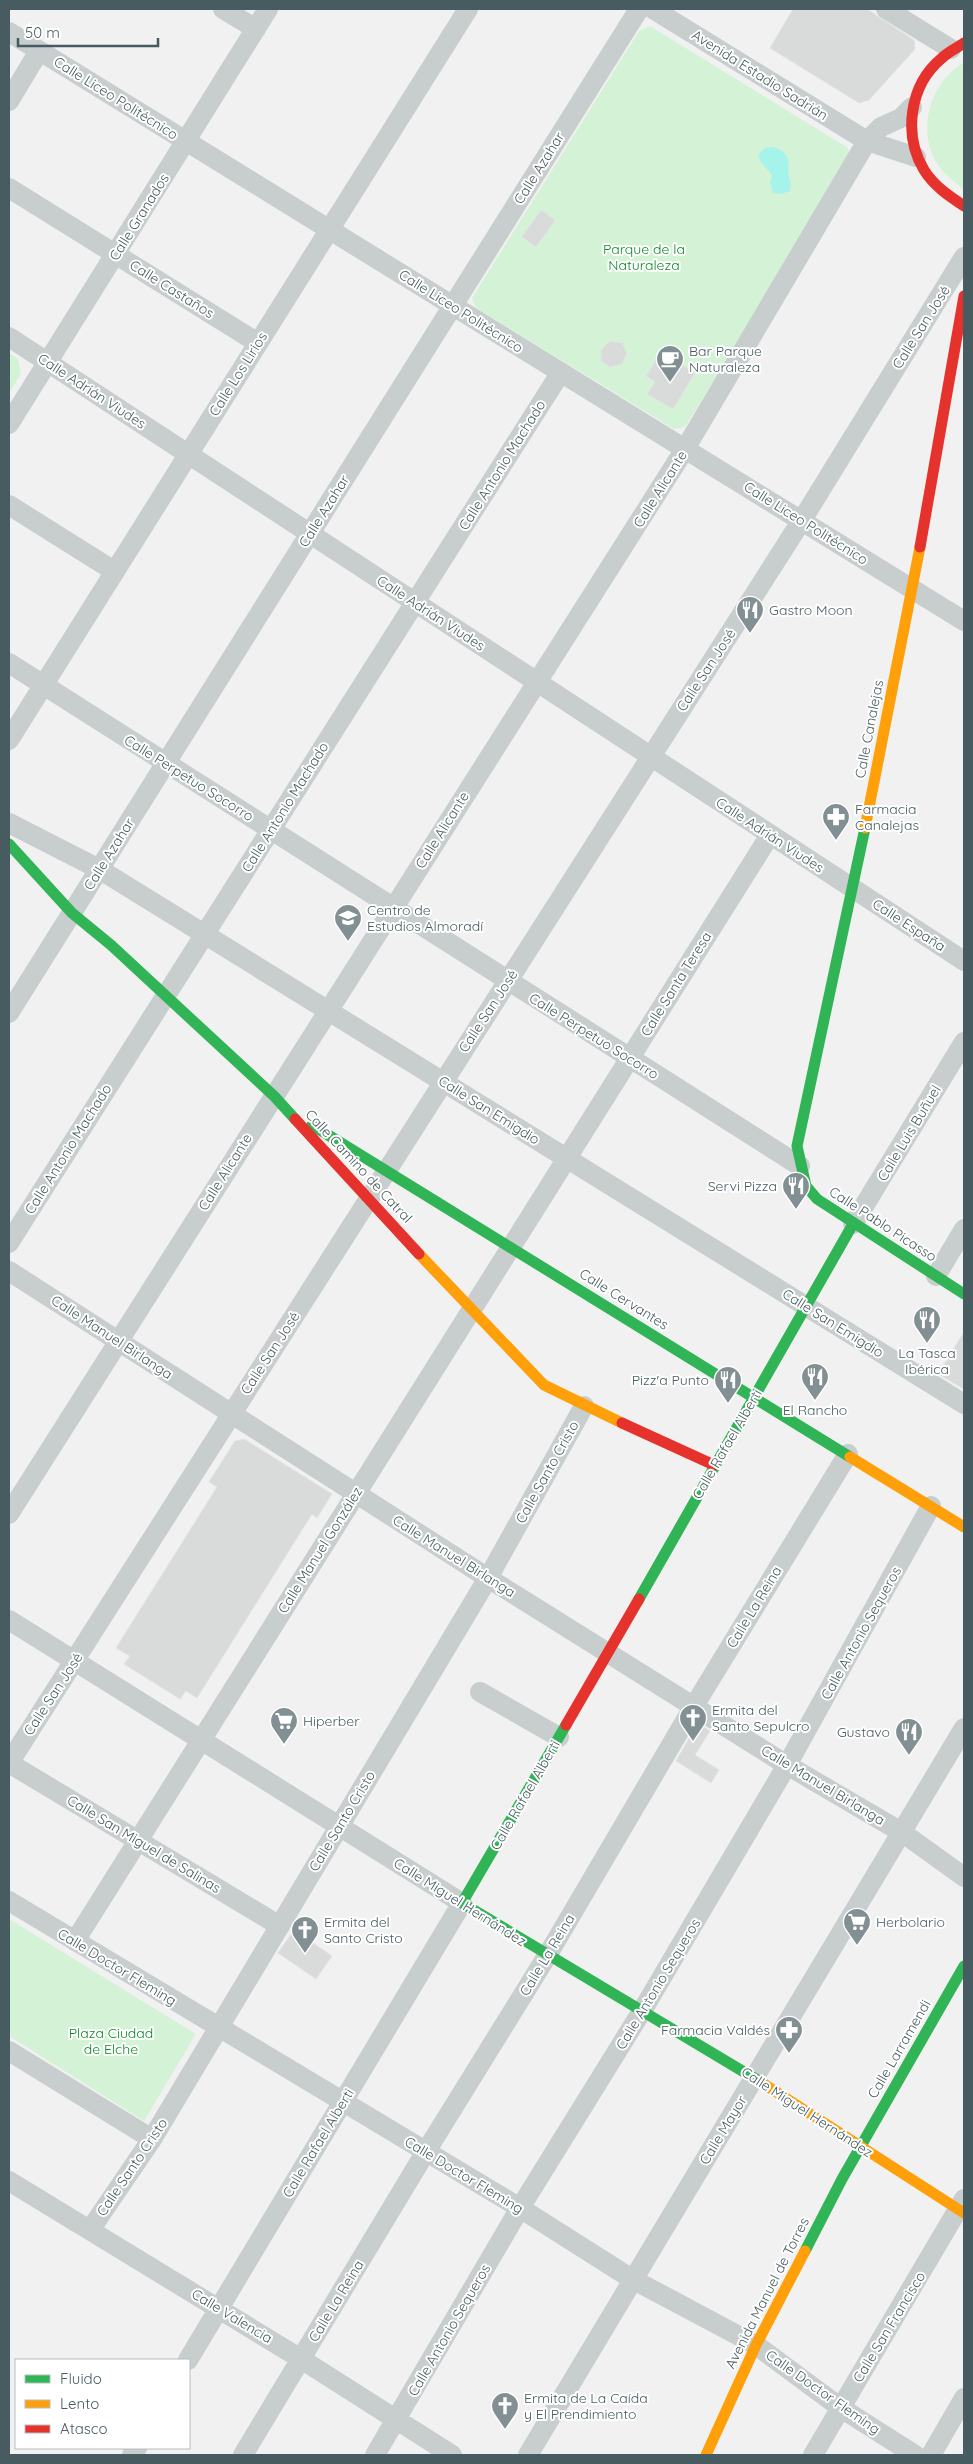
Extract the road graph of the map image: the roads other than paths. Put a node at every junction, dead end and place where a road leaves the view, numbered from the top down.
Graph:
1 (223, 9) edge
2 (268, 9) edge
3 (468, 9) edge
4 (640, 9) edge
5 (653, 9) edge
6 (886, 9) edge
7 (256, 29) junction
8 (9, 32) edge
9 (957, 46) edge
10 (39, 51) junction
11 (9, 101) edge
12 (912, 107) junction
13 (867, 141) junction
14 (186, 142) junction
15 (916, 157) junction
16 (9, 188) edge
17 (964, 206) edge
18 (329, 230) junction
19 (115, 254) junction
20 (964, 257) edge
21 (964, 296) edge
22 (453, 306) junction
23 (9, 337) edge
24 (258, 343) junction
25 (48, 362) junction
26 (561, 372) junction
27 (9, 424) edge
28 (685, 448) junction
29 (188, 454) junction
30 (9, 504) edge
31 (802, 520) junction
32 (310, 534) junction
33 (114, 571) junction
34 (913, 589) junction
35 (415, 602) junction
36 (964, 621) edge
37 (9, 663) edge
38 (537, 682) junction
39 (43, 685) junction
40 (9, 740) edge
41 (651, 757) junction
42 (166, 763) junction
43 (9, 823) edge
44 (271, 830) junction
45 (770, 835) junction
46 (9, 844) edge
47 (99, 869) junction
48 (853, 889) junction
49 (393, 908) junction
50 (72, 913) junction
51 (204, 934) junction
52 (964, 960) edge
53 (508, 981) junction
54 (166, 995) junction
55 (328, 1011) junction
56 (9, 1013) edge
57 (964, 1042) edge
58 (629, 1058) junction
59 (443, 1082) junction
60 (281, 1103) junction
61 (566, 1158) junction
62 (800, 1166) junction
63 (387, 1171) junction
64 (368, 1200) junction
65 (853, 1224) junction
66 (964, 1229) edge
67 (9, 1243) edge
68 (510, 1247) junction
69 (9, 1271) edge
70 (936, 1276) junction
71 (964, 1294) edge
72 (807, 1306) junction
73 (471, 1309) junction
74 (118, 1341) junction
75 (754, 1396) junction
76 (964, 1404) edge
77 (584, 1406) junction
78 (232, 1414) junction
79 (848, 1454) junction
80 (714, 1465) junction
81 (356, 1493) junction
82 (937, 1510) junction
83 (9, 1514) edge
84 (964, 1527) edge
85 (488, 1578) junction
86 (9, 1620) edge
87 (608, 1653) junction
88 (74, 1661) junction
89 (480, 1692) dead end
90 (694, 1706) junction
91 (964, 1728) edge
92 (559, 1737) junction
93 (201, 1740) junction
94 (9, 1763) edge
95 (787, 1765) junction
96 (339, 1826) junction
97 (903, 1833) junction
98 (138, 1840) junction
99 (964, 1876) edge
100 (9, 1901) edge
101 (462, 1903) junction
102 (280, 1926) junction
103 (75, 1942) junction
104 (547, 1956) junction
105 (964, 1966) edge
106 (642, 2011) junction
107 (218, 2028) junction
108 (9, 2051) edge
109 (755, 2078) junction
110 (342, 2102) junction
111 (152, 2139) junction
112 (861, 2147) junction
113 (425, 2153) junction
114 (9, 2181) edge
115 (962, 2207) edge
116 (520, 2208) junction
117 (90, 2230) junction
118 (632, 2279) junction
119 (218, 2308) junction
120 (756, 2345) junction
121 (301, 2358) junction
122 (189, 2359) edge
123 (964, 2398) edge
124 (841, 2408) junction
125 (397, 2419) junction
126 (243, 2455) edge
127 (375, 2455) edge
128 (452, 2455) edge
129 (528, 2455) edge
130 (706, 2455) edge
131 (813, 2455) edge
132 (915, 2455) edge
133 (931, 2455) edge

1 - 7 street
2 - 7 street, Calle Granados
3 - 18 street, Calle Los Lirios
4 - 22 street, Calle Azahar
5 - 13 street, Avenida Estadio Sadrián
6 - 9 street
7 - 14 street, Calle Granados
8 - 10 street, Calle Liceo Politécnico
9 - 12 main road
10 - 11 street
10 - 14 street, Calle Liceo Politécnico
12 - 13 street
12 - 15 main road
13 - 15 street, Avenida Estadio Sadrián
13 - 28 street, Calle Alicante
14 - 18 street, Calle Liceo Politécnico
14 - 19 street, Calle Granados
15 - 17 main road
16 - 19 street, Calle Castaños
18 - 22 street, Calle Liceo Politécnico
18 - 24 street, Calle Los Lirios
19 - 24 street, Calle Castaños
19 - 25 street, Calle Granados
20 - 31 street, Calle San José
21 - 34 main road, Calle Canalejas
22 - 26 street, Calle Liceo Politécnico
22 - 32 street, Calle Azahar
23 - 25 street, Calle Adrián Viudes
24 - 29 street, Calle Los Lirios
25 - 27 street, Calle Granados
25 - 29 street, Calle Adrián Viudes
26 - 28 street, Calle Liceo Politécnico
26 - 35 street, Calle Antonio Machado
28 - 31 street, Calle Liceo Politécnico
28 - 38 street, Calle Alicante
29 - 32 street, Calle Adrián Viudes
29 - 33 street, Calle Los Lirios
30 - 33 street
31 - 34 street, Calle Liceo Politécnico
31 - 41 street, Calle San José
32 - 35 street, Calle Adrián Viudes
32 - 42 street, Calle Azahar
33 - 39 street, Calle Los Lirios
34 - 36 street, Calle Liceo Politécnico
34 - 48 main road, Calle Canalejas
35 - 38 street, Calle Adrián Viudes
35 - 44 street, Calle Antonio Machado
37 - 39 street, Calle Perpetuo Socorro
38 - 41 street, Calle Adrián Viudes
38 - 49 street, Calle Alicante
39 - 40 street, Calle Los Lirios
39 - 42 street, Calle Perpetuo Socorro
41 - 45 street, Calle Adrián Viudes
41 - 53 street, Calle San José
42 - 44 street, Calle Perpetuo Socorro
42 - 47 street, Calle Azahar
43 - 47 street, Calle San Emigdio
44 - 49 street, Calle Perpetuo Socorro
44 - 51 street, Calle Antonio Machado
45 - 48 street, Calle Adrián Viudes
45 - 58 street, Calle Santa Teresa
46 - 50 main road, Calle Camino de Catral
47 - 50 street, Calle Azahar
47 - 51 street, Calle San Emigdio
48 - 52 street, Calle España
48 - 62 main road, Calle Canalejas
49 - 53 street, Calle Perpetuo Socorro
49 - 55 street, Calle Alicante
50 - 54 main road, Calle Camino de Catral
50 - 56 street, Calle Azahar
51 - 54 street, Calle Antonio Machado
51 - 55 street, Calle San Emigdio
53 - 58 street, Calle Perpetuo Socorro
53 - 59 street, Calle San José
54 - 60 main road, Calle Camino de Catral
54 - 67 street, Calle Antonio Machado
55 - 59 street, Calle San Emigdio
55 - 60 street, Calle Alicante
57 - 65 street, Calle Luis Buñuel
58 - 61 street, Calle Santa Teresa
58 - 62 street, Calle Perpetuo Socorro
59 - 61 street, Calle San Emigdio
59 - 63 street, Calle San José
60 - 63 main road, Calle Cervantes
60 - 64 main road, Calle Camino de Catral
60 - 74 street, Calle Alicante
61 - 68 street, Calle Manuel González
61 - 72 street, Calle San Emigdio
62 - 65 main road, Calle Pablo Picasso
63 - 64 street, Calle San José
63 - 68 main road, Calle Cervantes
64 - 73 main road, Calle Camino de Catral
64 - 78 street, Calle San José
65 - 70 main road, Calle Pablo Picasso
65 - 72 main road, Calle Rafael Alberti
66 - 70 street
68 - 73 street, Calle Manuel González
68 - 75 main road, Calle Cervantes
69 - 74 street, Calle Manuel Birlanga
70 - 71 main road, Calle Pablo Picasso
72 - 75 main road, Calle Rafael Alberti
72 - 76 street, Calle San Emigdio
73 - 77 main road, Calle Camino de Catral
73 - 81 street, Calle Manuel González
74 - 78 street, Calle Manuel Birlanga
74 - 83 street, Calle Alicante
75 - 79 main road, Calle Cervantes
75 - 80 main road, Calle Rafael Alberti
77 - 80 main road, Calle Camino de Catral
77 - 85 street, Calle Santo Cristo
78 - 81 street, Calle Manuel Birlanga
78 - 88 street, Calle San José
79 - 82 main road, Calle Cervantes
79 - 90 street, Calle La Reina
80 - 87 main road, Calle Rafael Alberti
81 - 85 street, Calle Manuel Birlanga
81 - 93 street, Calle Manuel González
82 - 84 main road, Calle Cervantes
82 - 95 street, Calle Antonio Sequeros
85 - 87 street, Calle Manuel Birlanga
85 - 96 street, Calle Santo Cristo
86 - 88 street, Calle Miguel Hernández
87 - 90 street, Calle Manuel Birlanga
87 - 92 main road, Calle Rafael Alberti
88 - 93 street, Calle Miguel Hernández
88 - 94 street, Calle San José
89 - 92 street
90 - 95 street, Calle Manuel Birlanga
90 - 104 street, Calle La Reina
91 - 97 street, Calle Mayor
92 - 101 main road, Calle Rafael Alberti
93 - 96 street, Calle Miguel Hernández
93 - 98 street, Calle Manuel González
94 - 98 street, Calle San Miguel de Salinas
95 - 97 street, Calle Manuel Birlanga
95 - 106 street, Calle Antonio Sequeros
96 - 101 street, Calle Miguel Hernández
96 - 102 street, Calle Santo Cristo
97 - 99 street, Calle Manuel Birlanga
97 - 109 street, Calle Mayor
98 - 102 street, Calle San Miguel de Salinas
98 - 103 street, Calle Manuel González
100 - 103 street, Calle Doctor Fleming
101 - 104 main road, Calle Miguel Hernández
101 - 110 street, Calle Rafael Alberti
102 - 107 street, Calle Santo Cristo
103 - 107 street, Calle Doctor Fleming
104 - 106 main road, Calle Miguel Hernández
104 - 113 street, Calle La Reina
105 - 112 main road, Calle Larramendi
106 - 109 main road, Calle Miguel Hernández
106 - 116 street, Calle Antonio Sequeros
107 - 110 street, Calle Doctor Fleming
107 - 111 street, Calle Santo Cristo
108 - 111 street
109 - 112 main road, Calle Miguel Hernández
109 - 118 street, Calle Mayor
110 - 113 street, Calle Doctor Fleming
110 - 119 street, Calle Rafael Alberti
111 - 117 street, Calle Santo Cristo
112 - 115 main road, Calle Miguel Hernández
112 - 120 main road, Avenida Manuel de Torres
113 - 116 street, Calle Doctor Fleming
113 - 121 street, Calle La Reina
114 - 117 street, Calle Valencia
115 - 124 street, Calle San Francisco
116 - 118 street, Calle Doctor Fleming
116 - 125 street, Calle Antonio Sequeros
117 - 119 street, Calle Valencia
118 - 120 street, Calle Doctor Fleming
118 - 129 street, Calle Mayor
119 - 121 street, Calle Valencia
119 - 122 street, Calle Rafael Alberti
120 - 124 street, Calle Doctor Fleming
120 - 130 main road, Avenida Manuel de Torres
121 - 125 street, Calle Valencia
121 - 126 street, Calle La Reina
123 - 133 street
124 - 131 street, Calle San Francisco
124 - 132 street, Calle Doctor Fleming
125 - 127 street, Calle Antonio Sequeros
125 - 128 street, Calle Valencia

